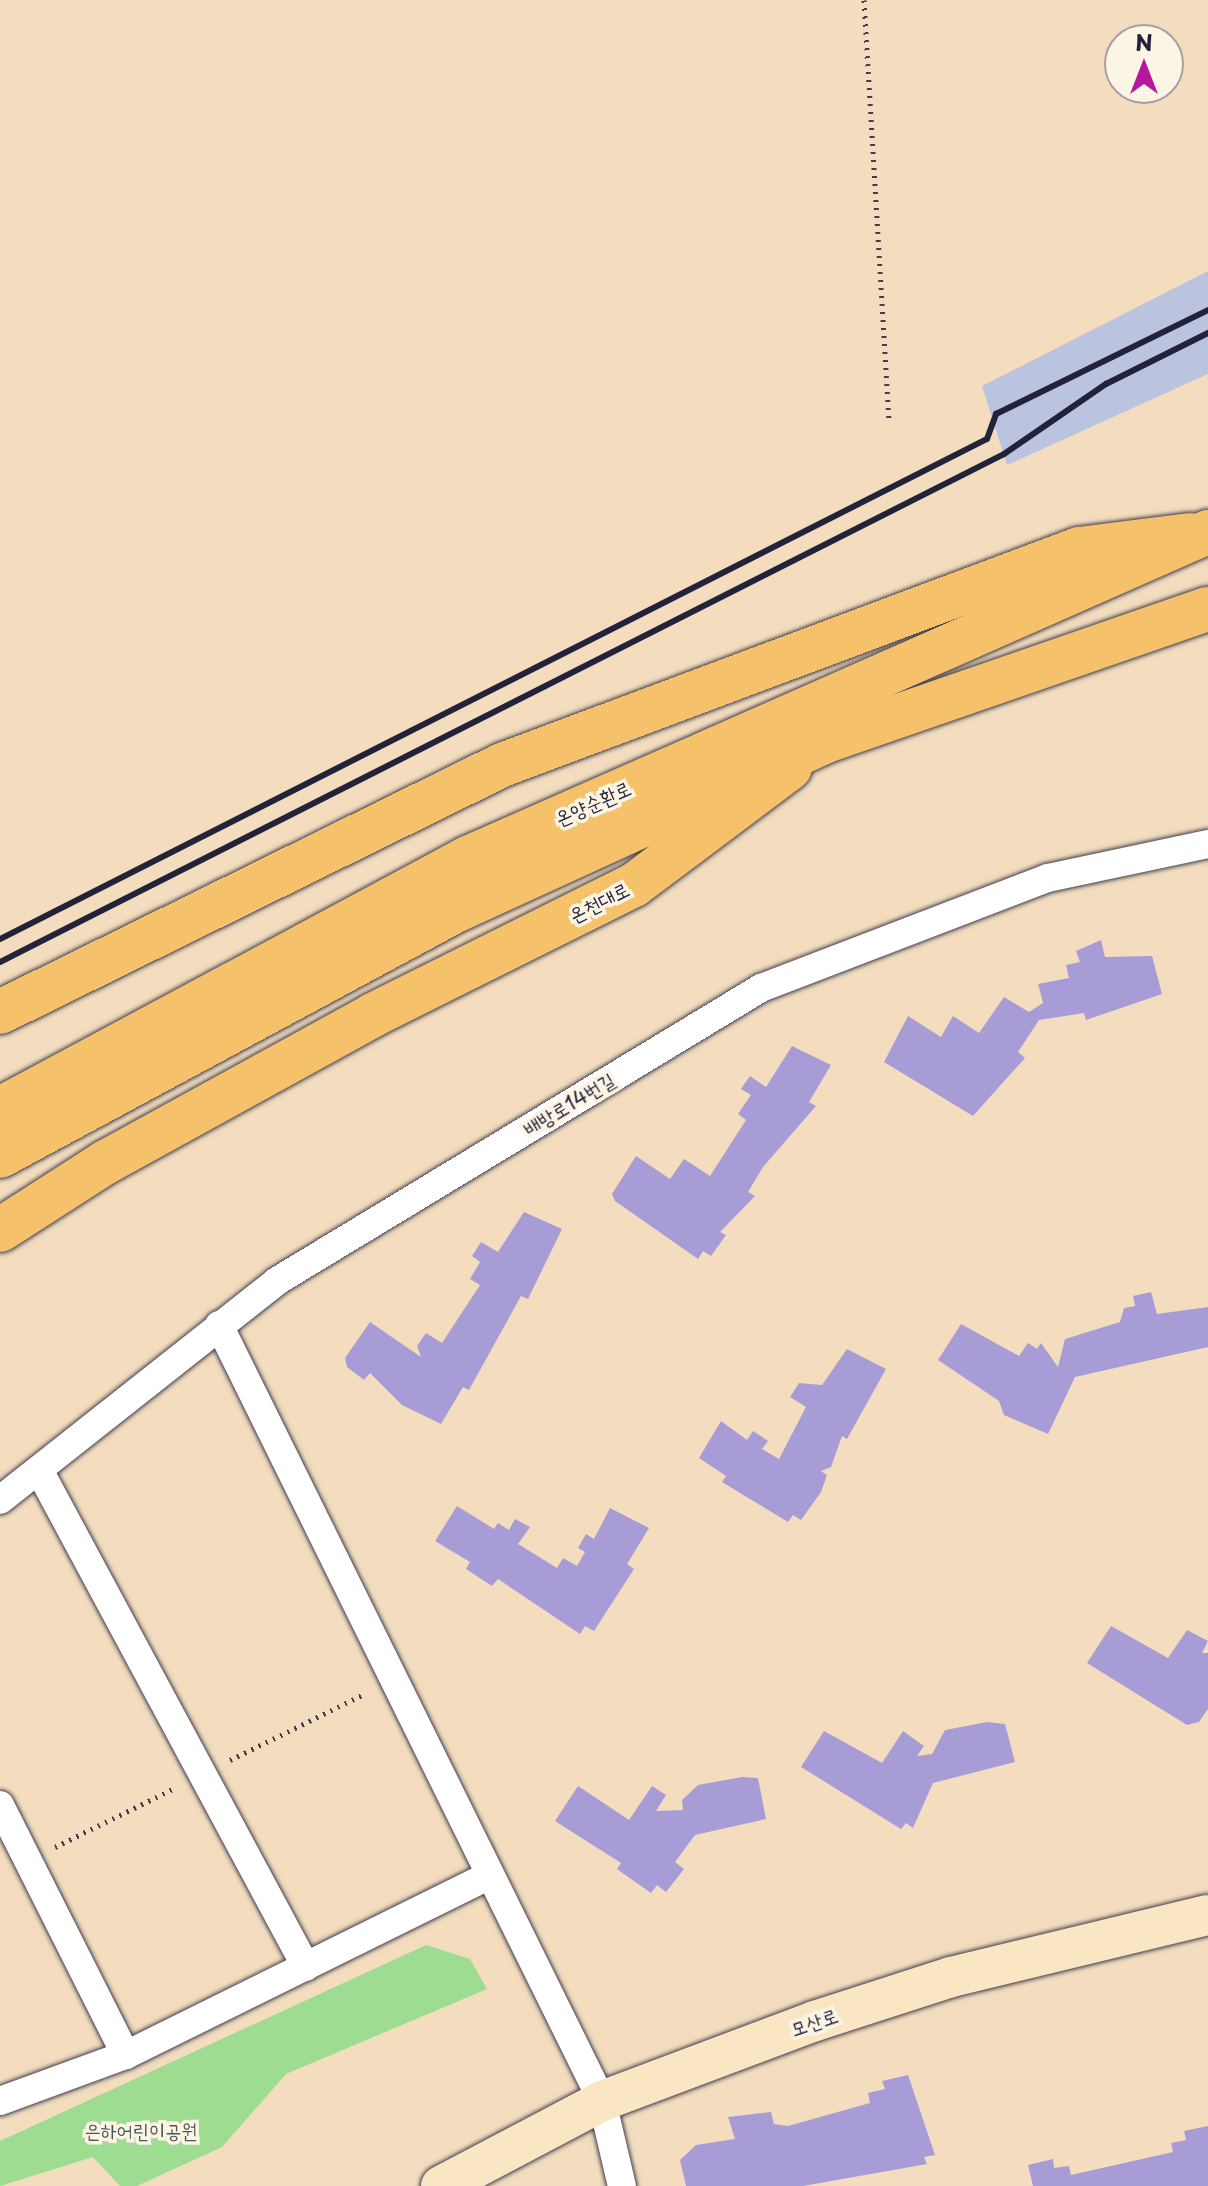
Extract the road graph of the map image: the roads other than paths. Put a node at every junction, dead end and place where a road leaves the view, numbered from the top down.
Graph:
1 (1206, 533) edge
2 (1208, 609) edge
3 (826, 741) junction
4 (1208, 844) edge
5 (0, 1012) edge
6 (0, 1109) edge
7 (0, 1156) edge
8 (0, 1230) edge
9 (219, 1325) junction
10 (39, 1470) junction
11 (0, 1500) edge
12 (0, 1805) edge
13 (490, 1875) junction
14 (1208, 1915) edge
15 (306, 1967) junction
16 (126, 2055) junction
17 (0, 2101) edge
18 (602, 2101) junction
19 (441, 2186) edge
20 (622, 2186) edge

1 - 5 main road
1 - 6 main road, 온양순환로
2 - 3 main road, 온천대로
3 - 7 main road, 온양순환로
3 - 8 main road, 온천대로
4 - 9 street, 배방로14번길
9 - 10 street, 배방로14번길
9 - 13 street
10 - 11 street, 배방로14번길
10 - 15 street
12 - 16 street
13 - 15 street
13 - 18 street
14 - 18 street, 모산로
15 - 16 street
16 - 17 street
18 - 19 street, 모산로
18 - 20 street

